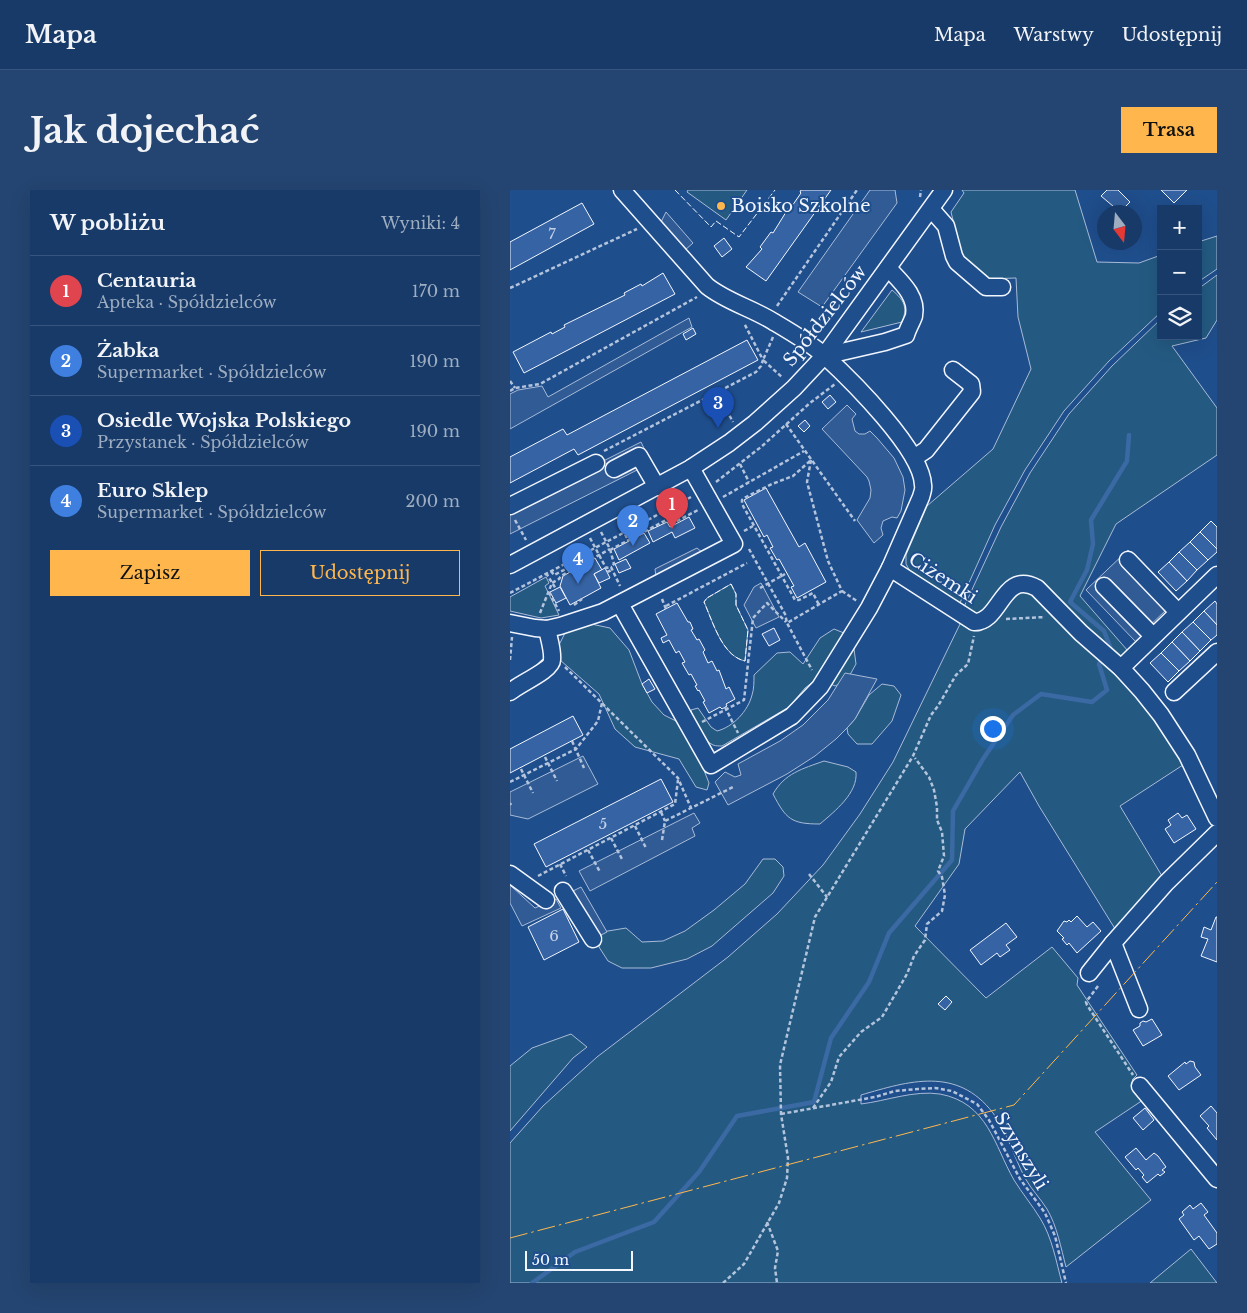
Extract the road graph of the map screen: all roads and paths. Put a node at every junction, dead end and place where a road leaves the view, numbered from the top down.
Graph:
1 (622, 190) edge
2 (857, 190) edge
3 (921, 190) edge
4 (944, 190) edge
5 (923, 206) junction
6 (637, 228) dead end
7 (888, 268) junction
8 (1002, 287) dead end
9 (510, 288) edge
10 (698, 296) dead end
11 (743, 322) dead end
12 (773, 327) junction
13 (824, 356) junction
14 (763, 360) junction
15 (953, 370) dead end
16 (789, 372) dead end
17 (844, 375) junction
18 (783, 378) junction
19 (510, 381) edge
20 (777, 384) dead end
21 (515, 388) junction
22 (510, 391) edge
23 (716, 392) junction
24 (786, 424) junction
25 (726, 427) dead end
26 (804, 451) junction
27 (914, 458) junction
28 (596, 459) joint
29 (811, 460) junction
30 (740, 464) junction
31 (691, 468) junction
32 (614, 469) dead end
33 (749, 482) junction
34 (713, 484) dead end
35 (657, 487) junction
36 (696, 494) dead end
37 (720, 499) dead end
38 (703, 507) dead end
39 (666, 510) junction
40 (512, 512) edge
41 (670, 518) junction
42 (618, 520) dead end
43 (855, 521) dead end
44 (754, 526) junction
45 (600, 529) dead end
46 (624, 532) junction
47 (739, 534) dead end
48 (589, 535) dead end
49 (628, 540) junction
50 (527, 541) dead end
51 (606, 542) junction
52 (744, 542) dead end
53 (595, 547) junction
54 (610, 550) junction
55 (579, 555) junction
56 (599, 555) junction
57 (1128, 560) dead end
58 (568, 561) junction
59 (747, 563) dead end
60 (510, 565) edge
61 (578, 566) junction
62 (611, 568) junction
63 (890, 568) junction
64 (572, 570) junction
65 (551, 571) junction
66 (607, 572) dead end
67 (546, 573) junction
68 (783, 575) junction
69 (1215, 581) edge
70 (552, 583) junction
71 (768, 583) junction
72 (1104, 586) dead end
73 (760, 588) dead end
74 (556, 590) dead end
75 (511, 591) edge
76 (842, 591) junction
77 (549, 592) junction
78 (622, 598) junction
79 (854, 599) dead end
80 (664, 602) dead end
81 (819, 605) junction
82 (1178, 612) junction
83 (1065, 616) junction
84 (562, 617) dead end
85 (979, 621) junction
86 (787, 623) junction
87 (542, 624) junction
88 (511, 628) edge
89 (1153, 636) junction
90 (511, 652) edge
91 (1217, 652) edge
92 (551, 654) junction
93 (1111, 659) junction
94 (510, 660) edge
95 (813, 672) dead end
96 (510, 692) edge
97 (1174, 692) dead end
98 (602, 703) junction
99 (725, 709) junction
100 (695, 726) dead end
101 (741, 739) dead end
102 (572, 741) dead end
103 (576, 749) junction
104 (545, 757) dead end
105 (914, 758) dead end
106 (548, 763) junction
107 (584, 768) dead end
108 (521, 769) dead end
109 (524, 775) junction
110 (678, 778) junction
111 (557, 781) dead end
112 (510, 782) edge
113 (733, 787) dead end
114 (533, 793) dead end
115 (691, 808) junction
116 (662, 812) junction
117 (1217, 818) edge
118 (665, 821) junction
119 (635, 826) junction
120 (1217, 833) edge
121 (611, 838) junction
122 (662, 840) dead end
123 (646, 848) dead end
124 (588, 850) junction
125 (623, 861) dead end
126 (600, 872) dead end
127 (809, 874) dead end
128 (516, 879) edge
129 (562, 891) dead end
130 (828, 897) junction
131 (546, 900) dead end
132 (594, 939) dead end
133 (1113, 942) junction
134 (1096, 977) joint
135 (1139, 1009) dead end
136 (1140, 1086) joint
137 (813, 1108) junction
138 (781, 1114) junction
139 (1217, 1179) edge
140 (767, 1222) junction
141 (723, 1283) edge
142 (777, 1283) edge
143 (1066, 1283) edge

1 - 12 street, Ciżemki
2 - 12 path
3 - 5 path
4 - 5 street, Spółdzielców
5 - 7 street, Spółdzielców
5 - 8 street
6 - 9 path
7 - 13 street, Spółdzielców
7 - 13 street
10 - 21 path
11 - 14 path
12 - 13 street, Ciżemki
12 - 14 path
13 - 17 street, Ciżemki
13 - 31 street, Spółdzielców
14 - 18 path
14 - 23 path
15 - 27 street
16 - 18 path
17 - 24 path
17 - 27 street, Ciżemki
18 - 20 path
19 - 21 path
21 - 22 path
23 - 25 path
23 - 28 path
24 - 26 path
24 - 30 path
26 - 29 path
26 - 33 path
27 - 63 street, Ciżemki
28 - 40 street
29 - 43 path
29 - 44 path
29 - 76 path
30 - 33 path
30 - 34 path
31 - 35 street, Spółdzielców
31 - 78 street
32 - 35 street
33 - 37 path
35 - 60 street, Spółdzielców
36 - 39 path
38 - 41 path
39 - 41 path
39 - 46 path
40 - 50 path
41 - 49 path
42 - 46 path
44 - 47 path
44 - 68 path
45 - 51 path
46 - 49 path
46 - 51 path
48 - 53 path
49 - 54 path
51 - 53 path
51 - 54 path
52 - 71 path
53 - 55 path
53 - 56 path
54 - 56 path
54 - 62 path
55 - 58 path
55 - 61 path
56 - 61 path
56 - 62 path
57 - 82 street
58 - 61 path
58 - 65 path
59 - 80 path
61 - 64 path
62 - 66 path
62 - 78 path
63 - 78 street
63 - 85 street, Ciżemki
64 - 65 path
64 - 70 path
65 - 67 path
67 - 70 path
67 - 75 path
68 - 71 path
68 - 81 path
69 - 82 street
70 - 74 path
70 - 77 path
71 - 73 path
71 - 86 path
72 - 89 street
76 - 79 path
76 - 81 path
77 - 84 path
77 - 87 path
78 - 87 street
81 - 86 path
82 - 89 street
83 - 85 path
83 - 85 street, Ciżemki
83 - 93 street, Ciżemki
85 - 130 path
86 - 95 path
86 - 99 path
87 - 88 street
87 - 92 street
88 - 90 path
89 - 93 street
90 - 94 path
91 - 97 street
92 - 96 street
92 - 98 path
93 - 117 street, Ciżemki
98 - 103 path
98 - 110 path
99 - 100 path
99 - 101 path
102 - 103 path
103 - 106 path
103 - 107 path
104 - 106 path
105 - 137 path
106 - 109 path
106 - 111 path
108 - 109 path
109 - 112 path
109 - 114 path
110 - 115 path
110 - 116 path
113 - 115 path
115 - 118 path
116 - 118 path
116 - 119 path
118 - 122 path
119 - 121 path
119 - 123 path
120 - 133 street
121 - 124 path
121 - 125 path
124 - 126 path
124 - 128 path
127 - 130 path
128 - 131 street
129 - 132 street
130 - 138 path
133 - 134 street
133 - 135 street
134 - 136 path
136 - 139 street
137 - 138 path, Szynszyli
137 - 143 path, Szynszyli
138 - 140 path
140 - 141 path
140 - 142 path

